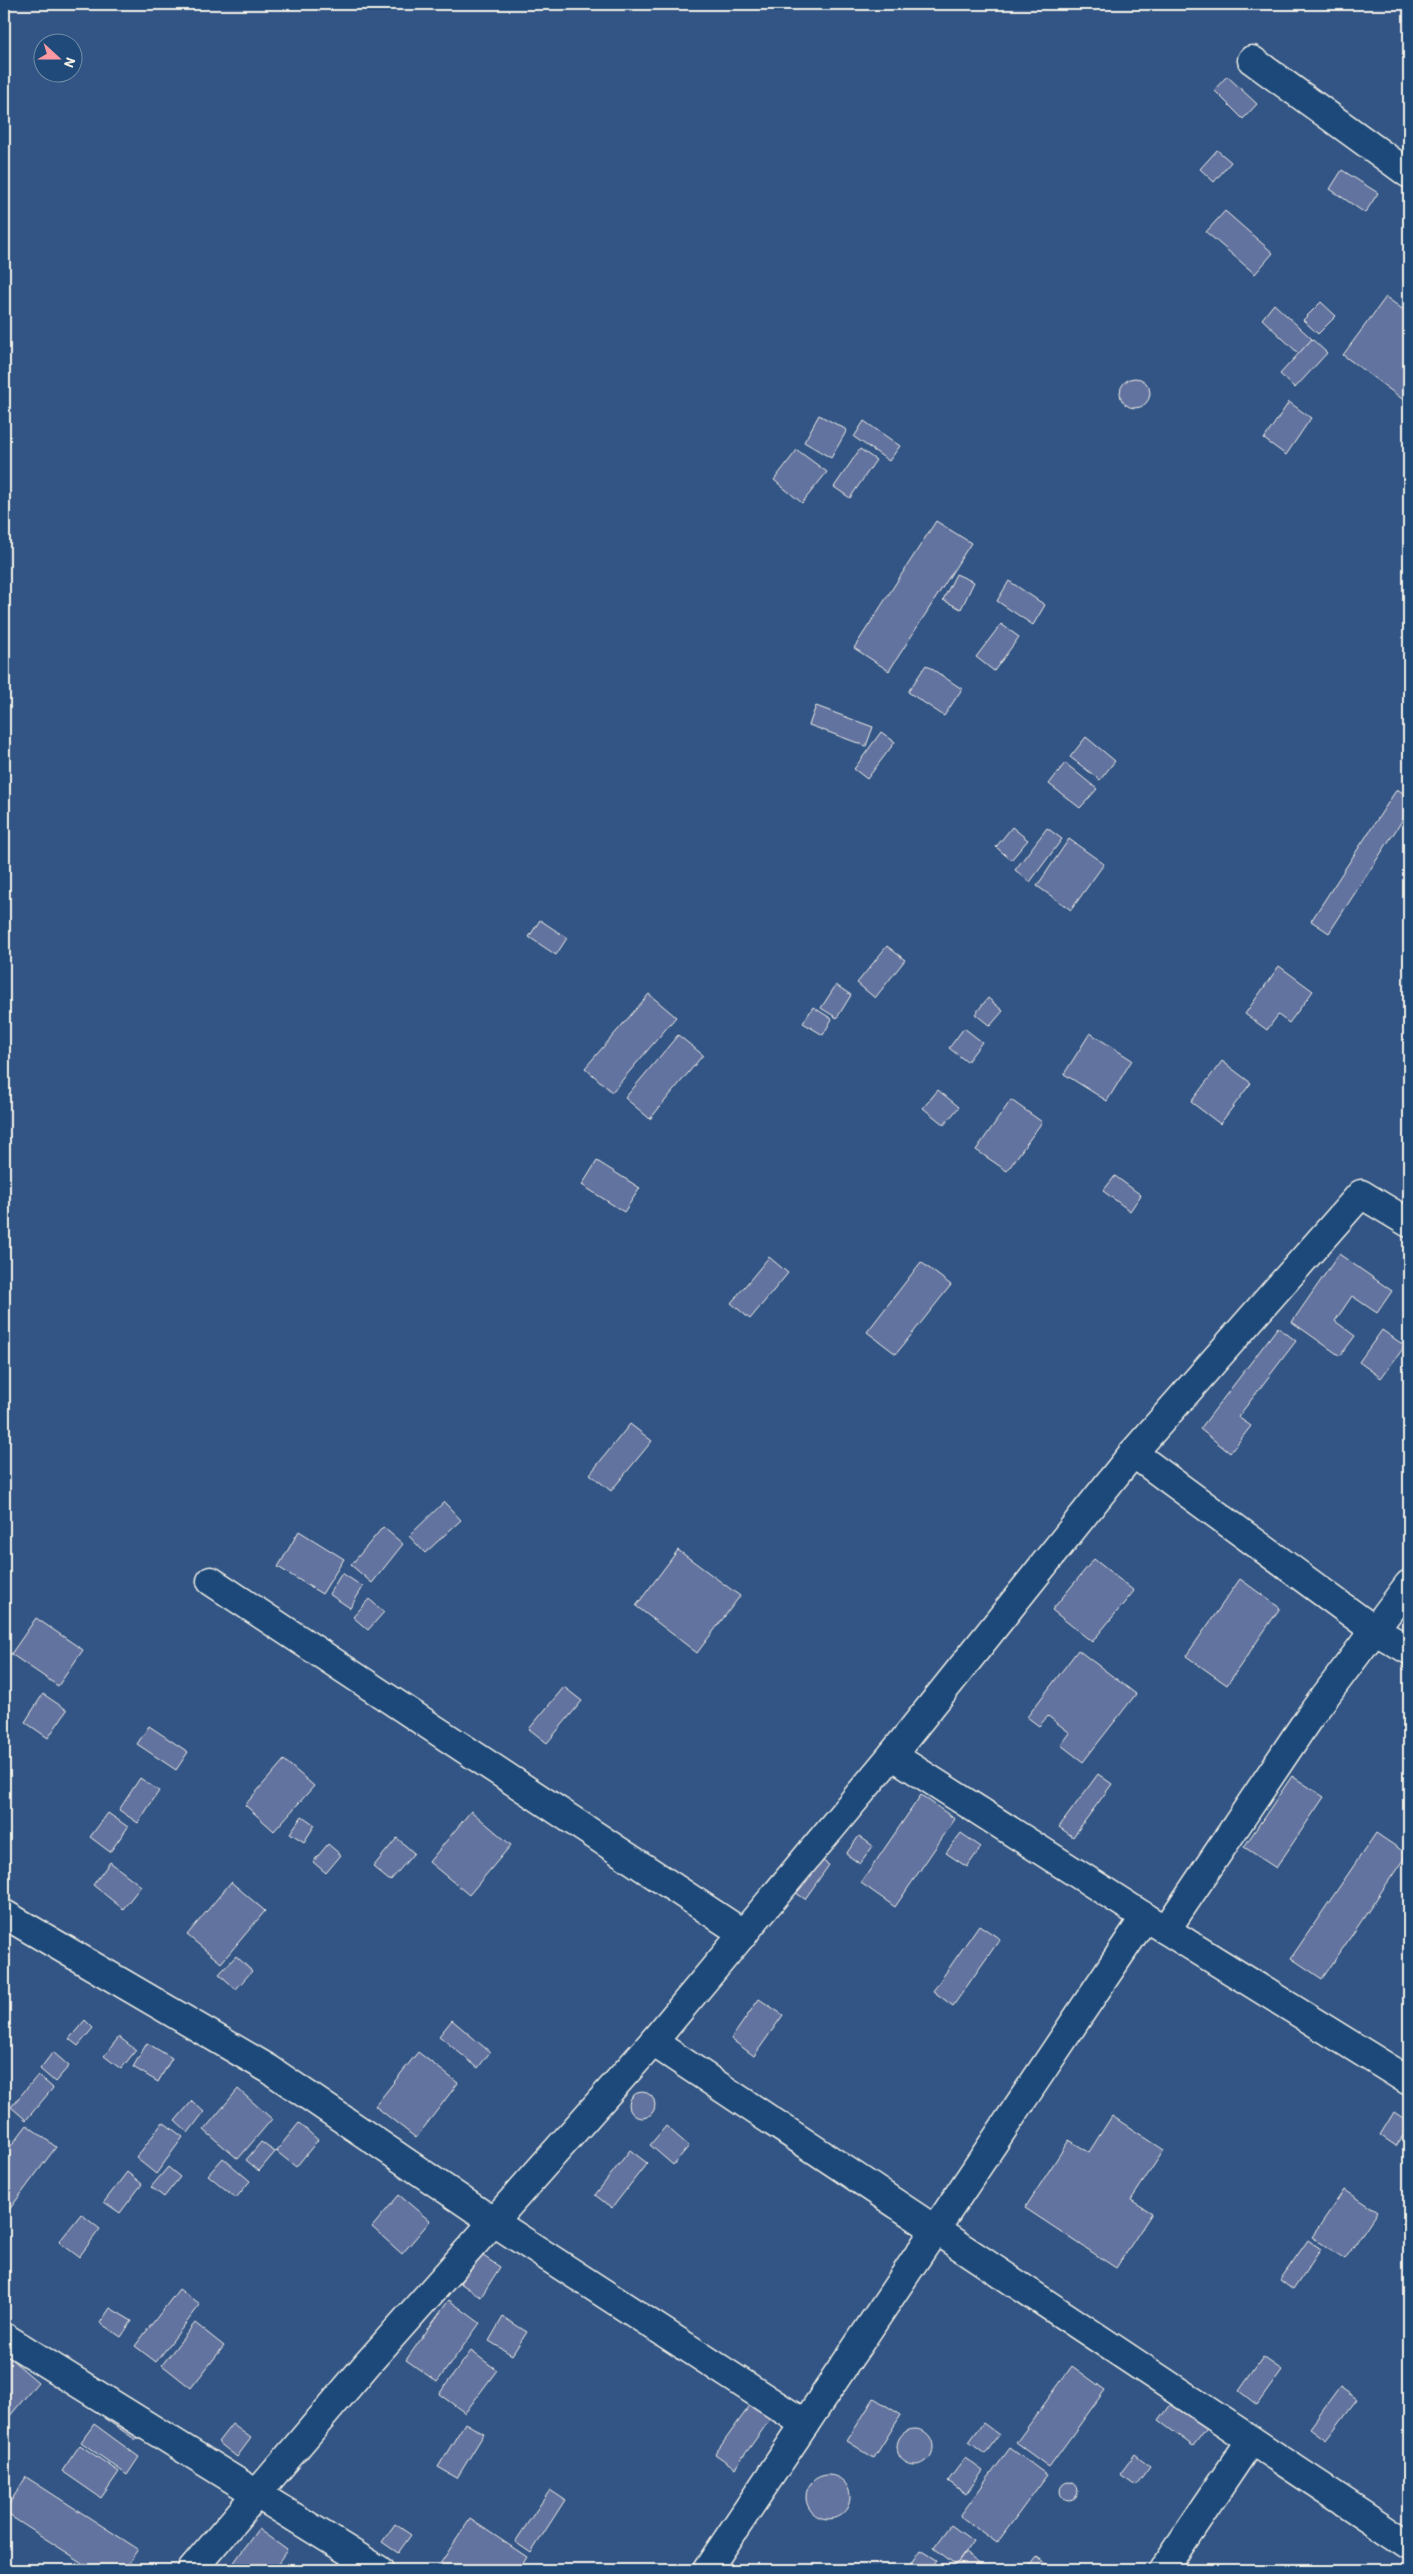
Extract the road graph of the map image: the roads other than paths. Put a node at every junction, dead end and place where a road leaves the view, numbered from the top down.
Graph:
1 (1252, 60) dead end
2 (1409, 174) edge
3 (1409, 1223) edge
4 (1133, 1453) junction
5 (211, 1581) dead end
6 (1409, 1584) edge
7 (1374, 1630) junction
8 (1409, 1650) edge
9 (892, 1755) junction
10 (4, 1914) edge
11 (1155, 1923) junction
12 (744, 1934) junction
13 (654, 2042) junction
14 (1409, 2081) edge
15 (494, 2222) junction
16 (936, 2230) junction
17 (4, 2337) edge
18 (805, 2424) junction
19 (1251, 2440) junction
20 (257, 2496) junction
21 (1409, 2545) edge
22 (192, 2570) edge
23 (379, 2570) edge
24 (707, 2570) edge
25 (1163, 2570) edge

1 - 2 street
3 - 4 street
4 - 7 street
4 - 9 street
5 - 12 street
6 - 7 street
7 - 8 street
7 - 11 street
9 - 11 street
9 - 12 street
10 - 15 street
11 - 14 street
11 - 16 street
12 - 13 street
13 - 15 street
13 - 16 street
15 - 18 street
15 - 20 street
16 - 18 street
16 - 19 street
17 - 20 street
18 - 24 street
19 - 21 street
19 - 25 street
20 - 22 street
20 - 23 street

